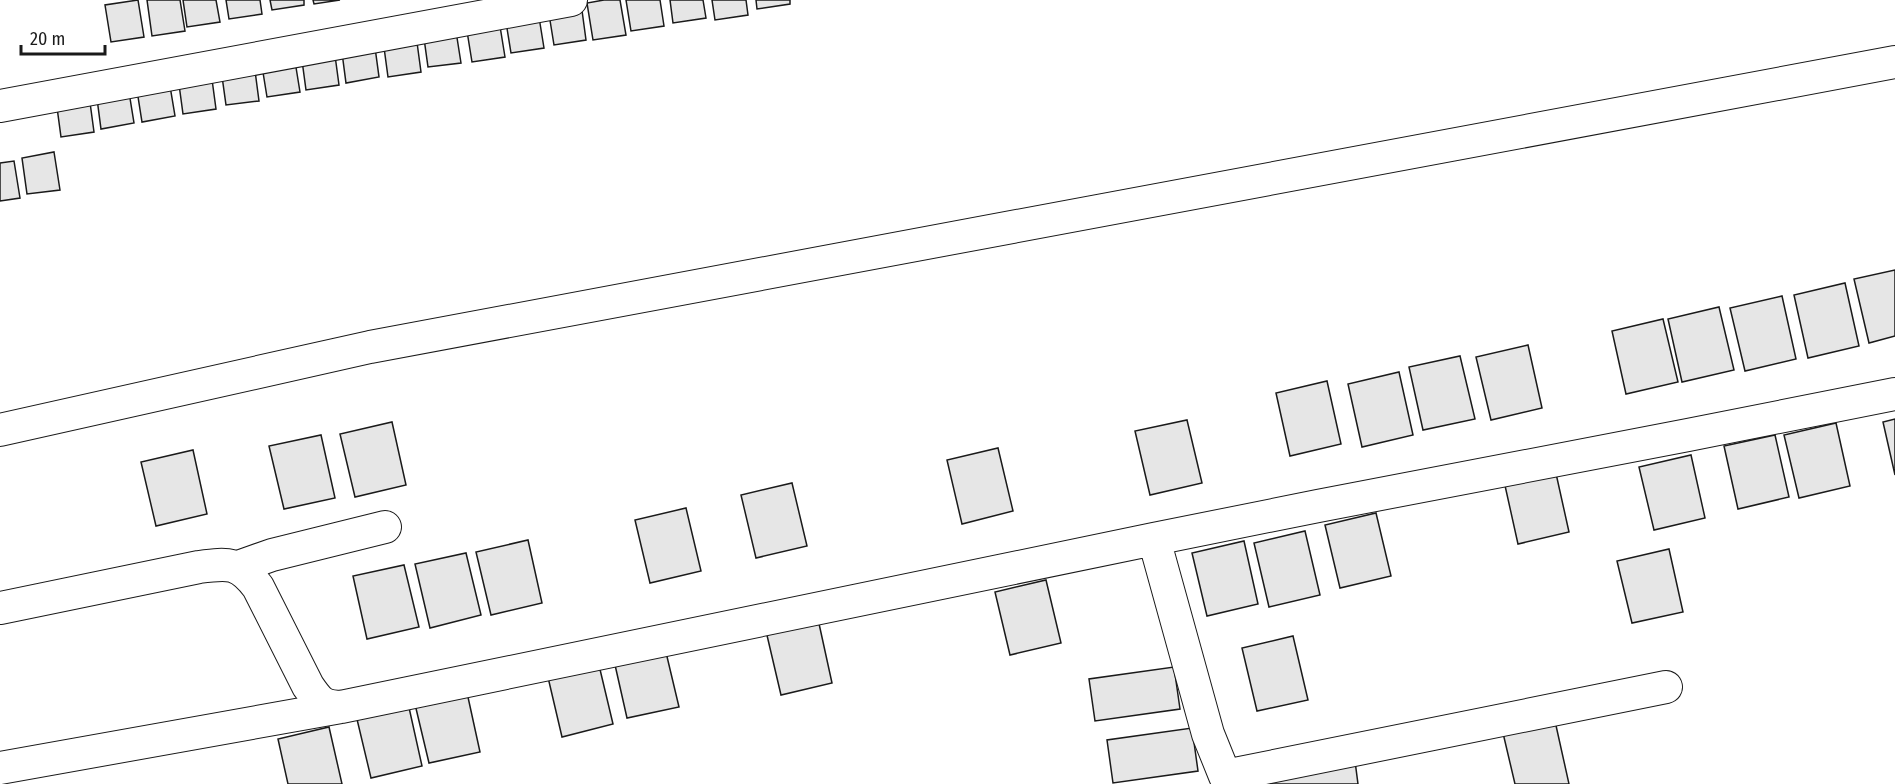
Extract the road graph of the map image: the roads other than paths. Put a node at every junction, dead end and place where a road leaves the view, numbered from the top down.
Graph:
1 (571, 0) edge
2 (1895, 62) edge
3 (0, 106) edge
4 (1895, 394) edge
5 (0, 430) edge
6 (385, 527) dead end
7 (1155, 539) junction
8 (238, 567) junction
9 (0, 608) edge
10 (1666, 687) dead end
11 (341, 707) junction
12 (0, 768) edge
13 (1226, 780) edge

1 - 3 street
2 - 5 street
4 - 7 street
6 - 8 street
7 - 11 street
7 - 13 street
8 - 9 street
8 - 11 street
10 - 13 street
11 - 12 street

